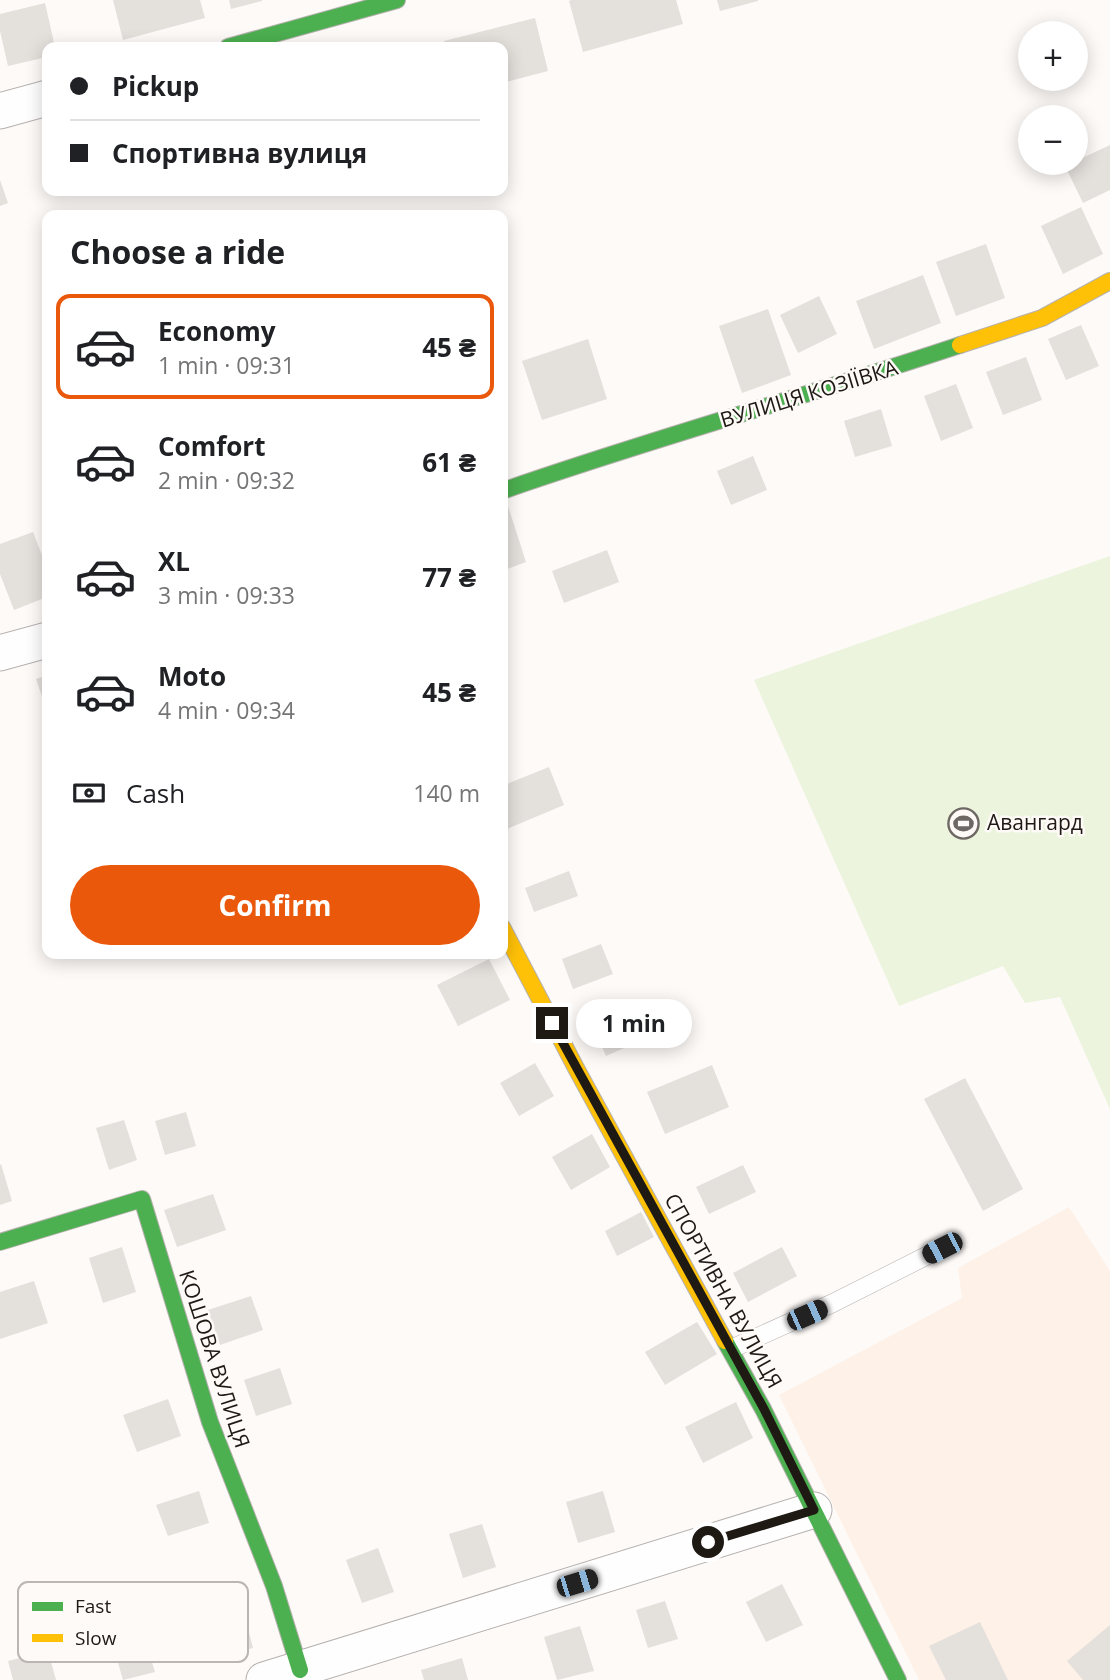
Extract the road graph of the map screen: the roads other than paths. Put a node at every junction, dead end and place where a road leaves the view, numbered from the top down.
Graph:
1 (397, 0) edge
2 (246, 42) edge
3 (42, 99) edge
4 (0, 111) edge
5 (1110, 281) edge
6 (508, 489) edge
7 (42, 641) edge
8 (0, 653) edge
9 (508, 938) edge
10 (0, 1242) edge
11 (942, 1248) dead end
12 (731, 1349) junction
13 (814, 1510) junction
14 (300, 1670) junction
15 (264, 1680) edge
16 (898, 1680) edge

1 - 2 street
3 - 4 street
5 - 6 street, ВУЛИЦЯ КОЗІЇВКА
7 - 8 street
9 - 12 street, СПОРТИВНА ВУЛИЦЯ
10 - 14 street, КОШОВА ВУЛИЦЯ
11 - 12 lane
12 - 13 street, СПОРТИВНА ВУЛИЦЯ
13 - 14 street
13 - 16 street, СПОРТИВНА ВУЛИЦЯ
14 - 15 street

